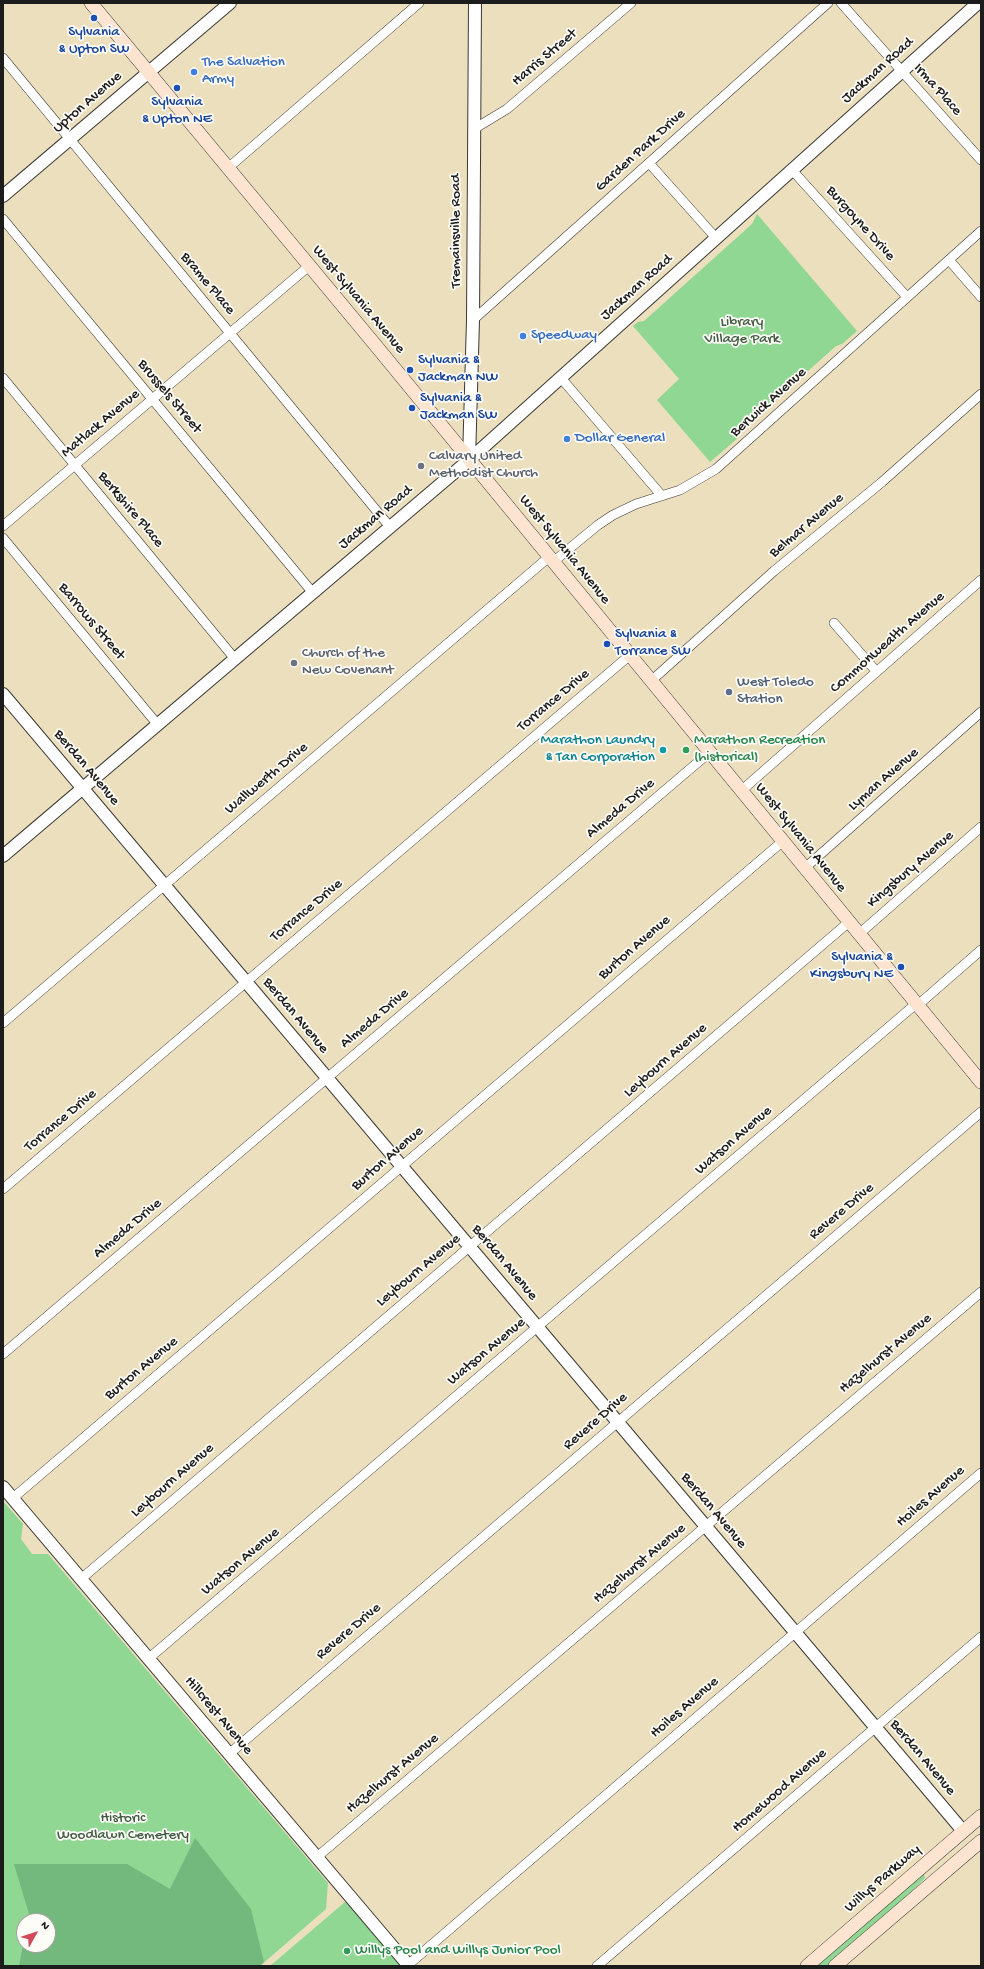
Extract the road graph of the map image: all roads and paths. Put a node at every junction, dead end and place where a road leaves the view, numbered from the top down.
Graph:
1 (91, 3) edge
2 (230, 3) edge
3 (419, 3) edge
4 (475, 3) edge
5 (631, 3) edge
6 (828, 3) edge
7 (841, 3) edge
8 (978, 3) edge
9 (3, 58) edge
10 (902, 71) junction
11 (148, 72) junction
12 (474, 129) junction
13 (70, 139) junction
14 (981, 160) edge
15 (649, 163) junction
16 (228, 168) junction
17 (792, 170) junction
18 (3, 196) edge
19 (3, 219) edge
20 (981, 231) edge
21 (716, 238) junction
22 (949, 260) junction
23 (309, 266) junction
24 (907, 297) junction
25 (981, 297) edge
26 (473, 320) junction
27 (230, 333) junction
28 (3, 378) edge
29 (561, 378) junction
30 (981, 394) edge
31 (152, 399) junction
32 (469, 460) junction
33 (74, 465) junction
34 (662, 496) junction
35 (3, 526) edge
36 (390, 527) junction
37 (3, 538) edge
38 (551, 560) junction
39 (981, 580) edge
40 (313, 593) junction
41 (834, 623) dead end
42 (630, 655) junction
43 (235, 659) junction
44 (876, 671) junction
45 (651, 681) junction
46 (3, 694) edge
47 (981, 712) edge
48 (158, 725) junction
49 (710, 752) junction
50 (82, 789) junction
51 (741, 791) junction
52 (981, 827) edge
53 (782, 841) junction
54 (3, 856) edge
55 (805, 868) junction
56 (164, 886) junction
57 (849, 922) junction
58 (859, 934) junction
59 (981, 950) edge
60 (245, 982) junction
61 (917, 1004) junction
62 (3, 1023) edge
63 (326, 1078) junction
64 (981, 1082) edge
65 (981, 1112) edge
66 (401, 1167) junction
67 (3, 1189) edge
68 (469, 1247) junction
69 (981, 1292) edge
70 (537, 1328) junction
71 (3, 1354) edge
72 (617, 1422) junction
73 (981, 1473) edge
74 (3, 1487) edge
75 (13, 1498) junction
76 (705, 1526) junction
77 (81, 1579) junction
78 (795, 1633) junction
79 (981, 1637) edge
80 (148, 1659) junction
81 (875, 1727) junction
82 (229, 1754) junction
83 (981, 1816) edge
84 (963, 1831) junction
85 (979, 1847) edge
86 (316, 1857) junction
87 (925, 1864) junction
88 (937, 1879) junction
89 (408, 1965) edge
90 (597, 1966) edge
91 (806, 1966) edge
92 (835, 1966) edge

1 - 11 main road, West Sylvania Avenue
2 - 11 street, Upton Avenue
3 - 16 street
4 - 12 street, Tremainsville Road
5 - 12 street, Harris Street
6 - 15 street, Garden Park Drive
7 - 10 street, Irma Place
8 - 10 street, Jackman Road
9 - 13 street, Brame Place
10 - 14 street, Irma Place
10 - 17 street, Jackman Road
11 - 13 street, Upton Avenue
11 - 16 main road, West Sylvania Avenue
12 - 26 street, Tremainsville Road
13 - 18 street, Upton Avenue
13 - 27 street, Brame Place
15 - 21 street
15 - 26 street, Garden Park Drive
16 - 23 main road, West Sylvania Avenue
17 - 21 street, Jackman Road
17 - 24 street, Burgoyne Drive
19 - 31 street, Brussels Street
20 - 22 street, Berwick Avenue
21 - 29 street, Jackman Road
22 - 24 street, Berwick Avenue
22 - 25 street
23 - 27 street, Matlack Avenue
23 - 32 main road, West Sylvania Avenue
24 - 34 street, Berwick Avenue
26 - 32 street, Tremainsville Road
27 - 31 street, Matlack Avenue
27 - 36 street, Brame Place
28 - 33 street, Berkshire Place
29 - 32 street, Jackman Road
29 - 34 street
30 - 45 street, Belmar Avenue
31 - 33 street, Matlack Avenue
31 - 40 street, Brussels Street
32 - 36 street, Jackman Road
32 - 38 main road, West Sylvania Avenue
33 - 35 street, Matlack Avenue
33 - 43 street, Berkshire Place
34 - 38 street, Berwick Avenue
36 - 40 street, Jackman Road
37 - 48 street, Barrows Street
38 - 42 main road, West Sylvania Avenue
38 - 56 street, Wallwerth Drive
39 - 44 street, Commonwealth Avenue
40 - 43 street, Jackman Road
41 - 44 street
42 - 45 main road, West Sylvania Avenue
42 - 60 street, Torrance Drive
43 - 48 street, Jackman Road
44 - 51 street, Commonwealth Avenue
45 - 49 main road, West Sylvania Avenue
46 - 50 street, Berdan Avenue
47 - 55 street, Lyman Avenue
48 - 50 street, Jackman Road
49 - 51 main road, West Sylvania Avenue
49 - 63 street, Almeda Drive
50 - 54 street, Jackman Road
50 - 56 street, Berdan Avenue
51 - 53 main road, West Sylvania Avenue
52 - 58 street, Kingsbury Avenue
53 - 55 main road, West Sylvania Avenue
53 - 66 street, Burton Avenue
55 - 57 main road, West Sylvania Avenue
56 - 60 street, Berdan Avenue
56 - 62 street, Wallwerth Drive
57 - 58 main road, West Sylvania Avenue
57 - 68 street, Leybourn Avenue
58 - 61 main road, West Sylvania Avenue
59 - 61 street, Watson Avenue
60 - 63 street, Berdan Avenue
60 - 67 street, Torrance Drive
61 - 64 main road, West Sylvania Avenue
61 - 70 street, Watson Avenue
63 - 66 street, Berdan Avenue
63 - 71 street, Almeda Drive
65 - 72 street, Revere Drive
66 - 68 street, Berdan Avenue
66 - 75 street, Burton Avenue
68 - 70 street, Berdan Avenue
68 - 77 street, Leybourn Avenue
69 - 76 street, Hazelhurst Avenue
70 - 72 street, Berdan Avenue
70 - 80 street, Watson Avenue
72 - 76 street, Berdan Avenue
72 - 82 street, Revere Drive
73 - 78 street, Hoiles Avenue
74 - 75 street, Hillcrest Avenue
75 - 77 street, Hillcrest Avenue
76 - 78 street, Berdan Avenue
76 - 86 street, Hazelhurst Avenue
77 - 80 street, Hillcrest Avenue
78 - 81 street, Berdan Avenue
78 - 89 street, Hoiles Avenue
79 - 81 street, Homewood Avenue
80 - 82 street, Hillcrest Avenue
81 - 84 street, Berdan Avenue
81 - 90 street, Homewood Avenue
82 - 86 street, Hillcrest Avenue
83 - 84 main road, Willys Parkway
84 - 85 main road, Berdan Avenue
84 - 87 main road, Willys Parkway
85 - 88 main road
86 - 89 street, Hillcrest Avenue
87 - 88 main road
87 - 91 main road, Willys Parkway
88 - 92 main road

